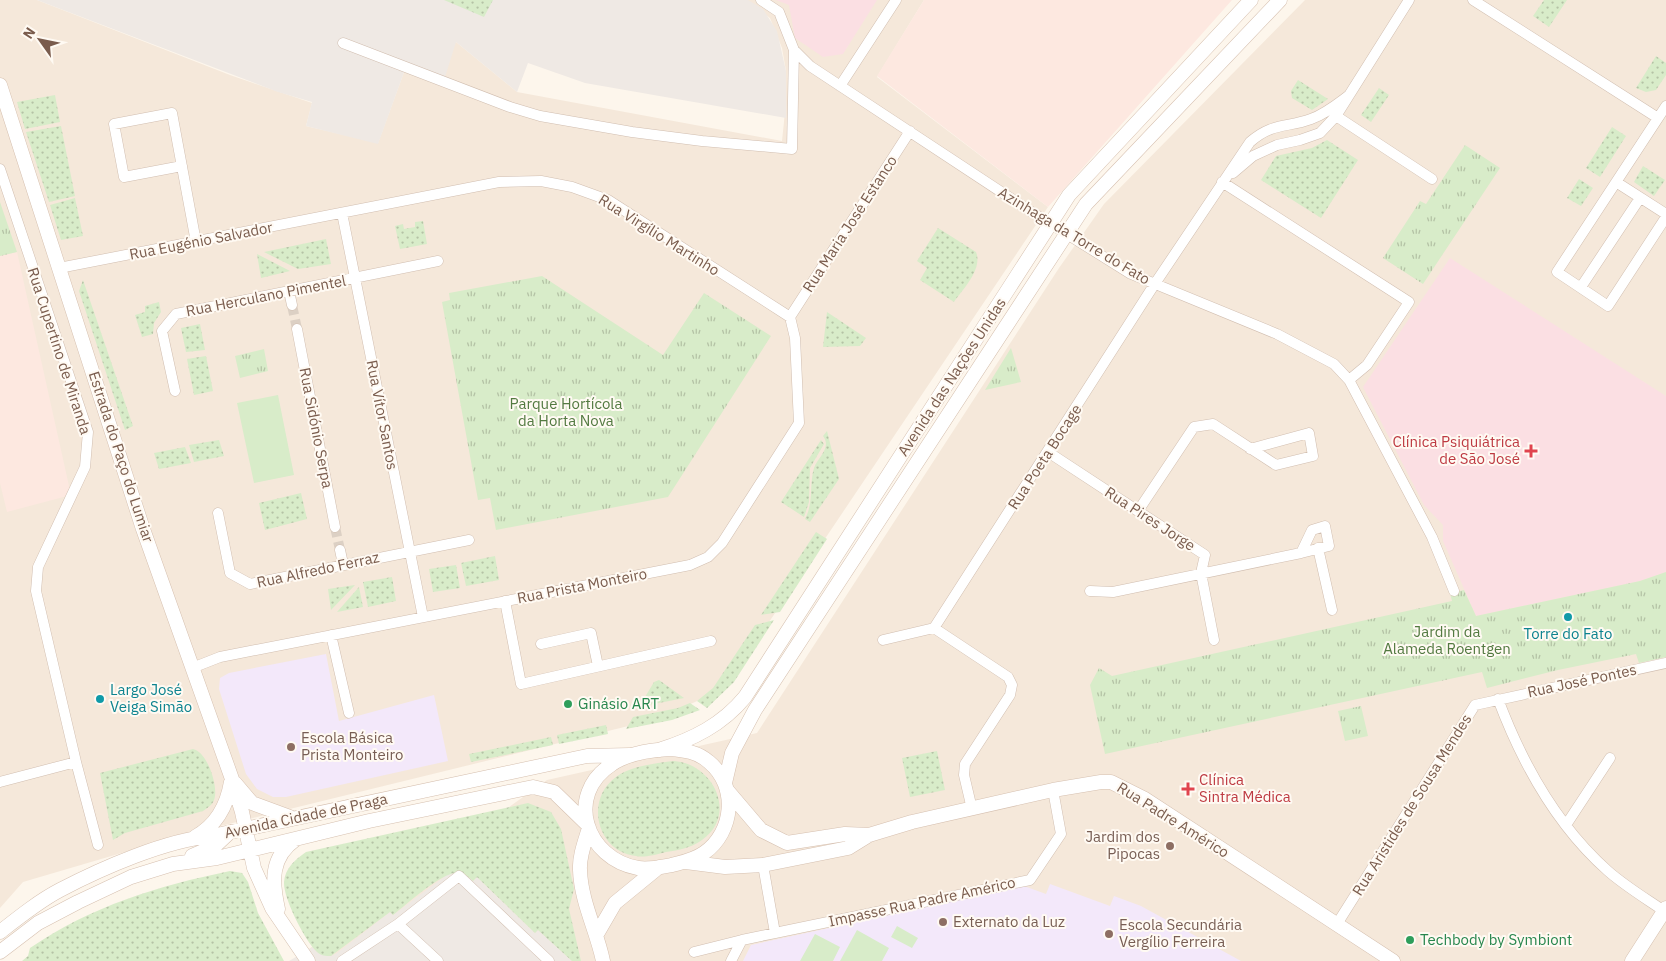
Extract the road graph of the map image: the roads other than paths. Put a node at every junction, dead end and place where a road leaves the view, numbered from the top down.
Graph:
1 (761, 0) edge
2 (896, 0) edge
3 (1252, 0) edge
4 (1280, 0) edge
5 (1409, 0) edge
6 (1473, 0) edge
7 (344, 43) dead end
8 (794, 50) junction
9 (0, 85) edge
10 (840, 86) junction
11 (1348, 96) junction
12 (1666, 106) edge
13 (1336, 116) junction
14 (1658, 118) junction
15 (910, 132) junction
16 (182, 166) junction
17 (0, 169) edge
18 (1432, 179) dead end
19 (1222, 182) junction
20 (1616, 182) junction
21 (1640, 198) junction
22 (342, 213) junction
23 (1666, 216) edge
24 (1051, 224) junction
25 (1066, 234) junction
26 (196, 242) junction
27 (438, 261) dead end
28 (59, 268) junction
29 (355, 278) junction
30 (1154, 285) junction
31 (1581, 287) junction
32 (289, 291) junction
33 (292, 305) tunnel mouth
34 (790, 317) junction
35 (297, 329) tunnel mouth
36 (1349, 380) junction
37 (175, 391) dead end
38 (1250, 449) junction
39 (1048, 452) junction
40 (1138, 511) junction
41 (218, 512) dead end
42 (335, 527) tunnel mouth
43 (469, 540) dead end
44 (1318, 548) junction
45 (340, 550) tunnel mouth
46 (409, 551) junction
47 (1301, 553) junction
48 (343, 564) junction
49 (1201, 573) junction
50 (1090, 591) dead end
51 (1454, 591) dead end
52 (505, 601) junction
53 (1332, 610) dead end
54 (422, 617) junction
55 (934, 628) junction
56 (331, 635) junction
57 (883, 640) dead end
58 (1214, 640) dead end
59 (711, 641) dead end
60 (541, 644) dead end
61 (1666, 663) edge
62 (598, 666) junction
63 (192, 668) junction
64 (1498, 699) junction
65 (349, 713) dead end
66 (658, 750) junction
67 (630, 756) junction
68 (1610, 758) dead end
69 (76, 762) junction
70 (0, 773) edge
71 (232, 779) junction
72 (5, 781) edge
73 (726, 786) junction
74 (1053, 790) junction
75 (972, 809) junction
76 (293, 818) junction
77 (244, 824) junction
78 (1566, 825) junction
79 (588, 826) junction
80 (231, 832) junction
81 (306, 835) junction
82 (869, 835) junction
83 (195, 837) junction
84 (98, 845) dead end
85 (250, 849) junction
86 (686, 862) junction
87 (173, 864) junction
88 (763, 865) junction
89 (659, 868) junction
90 (1665, 909) edge
91 (281, 922) junction
92 (398, 924) junction
93 (1337, 924) junction
94 (5, 928) edge
95 (775, 933) junction
96 (597, 934) junction
97 (742, 940) junction
98 (0, 952) edge
99 (694, 952) dead end
100 (308, 961) edge
101 (342, 961) edge
102 (438, 961) edge
103 (549, 961) edge
104 (603, 961) edge
105 (731, 961) edge
106 (1393, 961) edge
107 (1632, 961) edge

1 - 8 street, Azinhaga da Torre do Fato
2 - 10 street
3 - 24 main road, Avenida das Nações Unidas
4 - 25 main road, Avenida das Nações Unidas
5 - 11 street
6 - 14 street
7 - 8 street
8 - 10 street, Azinhaga da Torre do Fato
9 - 28 main road, Estrada do Paço do Lumiar
10 - 15 street, Azinhaga da Torre do Fato
11 - 13 street
11 - 19 street, Rua Poeta Bocage
12 - 14 street
13 - 18 street
13 - 19 street
14 - 20 street
15 - 24 street, Azinhaga da Torre do Fato
15 - 34 street, Rua Maria José Estanco
16 - 16 street
16 - 26 street
17 - 69 street, Rua Cupertino de Miranda
19 - 30 street, Rua Poeta Bocage
19 - 36 street
20 - 21 street
20 - 31 street
21 - 23 street
21 - 31 street
22 - 26 street, Rua Eugénio Salvador
22 - 29 street, Rua Vítor Santos
22 - 34 street, Rua Virgílio Martinho
23 - 31 street
24 - 25 street, Azinhaga da Torre do Fato
24 - 66 main road, Avenida das Nações Unidas
25 - 30 street, Azinhaga da Torre do Fato
25 - 73 main road, Avenida das Nações Unidas
26 - 28 street, Rua Eugénio Salvador
27 - 29 street, Rua Herculano Pimentel
28 - 63 main road, Estrada do Paço do Lumiar
29 - 32 street, Rua Herculano Pimentel
29 - 46 street, Rua Vítor Santos
30 - 36 street, Azinhaga da Torre do Fato
30 - 39 street, Rua Poeta Bocage
32 - 33 street
32 - 37 street, Rua Herculano Pimentel
34 - 52 street, Rua Prista Monteiro
35 - 42 street, Rua Sidónio Serpa
36 - 51 street, Azinhaga da Torre do Fato
38 - 38 street
38 - 40 street
39 - 40 street, Rua Pires Jorge
39 - 55 street, Rua Poeta Bocage
40 - 49 street, Rua Pires Jorge
41 - 48 street, Rua Alfredo Ferraz
43 - 46 street, Rua Alfredo Ferraz
44 - 47 street
44 - 47 street
44 - 53 street
45 - 48 street
46 - 48 street, Rua Alfredo Ferraz
46 - 54 street, Rua Vítor Santos
47 - 49 street
49 - 50 street
49 - 58 street, Rua Pires Jorge
52 - 54 street, Rua Prista Monteiro
52 - 62 street
54 - 56 street, Rua Prista Monteiro
55 - 57 street
55 - 75 street
56 - 63 street, Rua Prista Monteiro
56 - 65 street
59 - 62 street
60 - 62 street
61 - 64 street, Rua José Pontes
63 - 71 main road, Estrada do Paço do Lumiar
64 - 78 street
64 - 93 street, Rua Aristides de Sousa Mendes
66 - 67 main road
66 - 73 main road
67 - 76 main road, Avenida Cidade de Praga
67 - 79 main road
68 - 78 street
69 - 72 street
69 - 84 street, Rua Cupertino de Miranda
70 - 72 street
71 - 76 main road
71 - 77 main road, Estrada do Paço do Lumiar
71 - 83 main road
73 - 82 main road, Rua Padre Américo
73 - 86 main road
74 - 75 main road, Rua Padre Américo
74 - 93 main road, Rua Padre Américo
74 - 95 street, Impasse Rua Padre Américo
75 - 82 main road, Rua Padre Américo
76 - 77 main road, Avenida Cidade de Praga
77 - 80 main road, Avenida Cidade de Praga
77 - 85 main road, Estrada do Paço do Lumiar
78 - 90 street
79 - 81 main road, Avenida Cidade de Praga
79 - 89 main road
79 - 96 main road
80 - 83 main road, Avenida Cidade de Praga
80 - 87 main road
81 - 85 main road, Avenida Cidade de Praga
81 - 91 main road
82 - 88 main road, Rua Padre Américo
83 - 94 main road, Avenida Cidade de Praga
85 - 87 main road, Avenida Cidade de Praga
85 - 91 main road, Estrada do Paço do Lumiar
86 - 88 main road, Rua Padre Américo
86 - 89 main road
87 - 98 main road, Avenida Cidade de Praga
88 - 95 street
89 - 96 main road
90 - 107 main road
91 - 100 main road, Estrada do Paço do Lumiar
92 - 101 street
92 - 102 street
92 - 103 street
93 - 106 main road, Rua Padre Américo
95 - 97 street, Impasse Rua Padre Américo
96 - 104 main road
97 - 99 street, Impasse Rua Padre Américo
97 - 105 street

